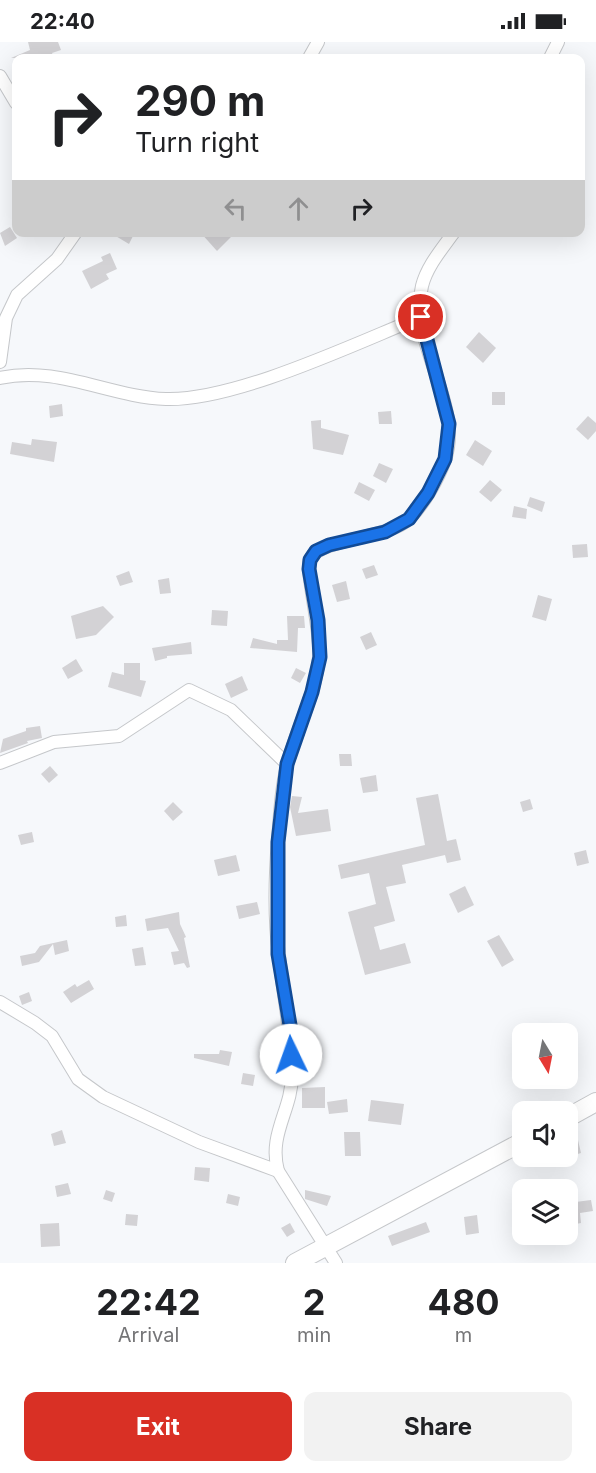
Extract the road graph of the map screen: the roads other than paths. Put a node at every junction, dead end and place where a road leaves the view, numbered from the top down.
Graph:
1 (0, 76) edge
2 (12, 97) edge
3 (72, 237) edge
4 (450, 237) edge
5 (421, 317) junction
6 (0, 362) edge
7 (0, 378) edge
8 (0, 763) edge
9 (287, 764) junction
10 (0, 1002) edge
11 (596, 1102) edge
12 (578, 1112) edge
13 (512, 1147) edge
14 (278, 1171) junction
15 (327, 1245) junction
16 (295, 1263) edge
17 (336, 1263) edge

1 - 2 street
3 - 6 street
4 - 5 street
5 - 7 street
5 - 9 street
8 - 9 street
9 - 14 street
10 - 14 street
11 - 12 main road
13 - 15 main road
14 - 15 street
15 - 16 main road
15 - 17 street

